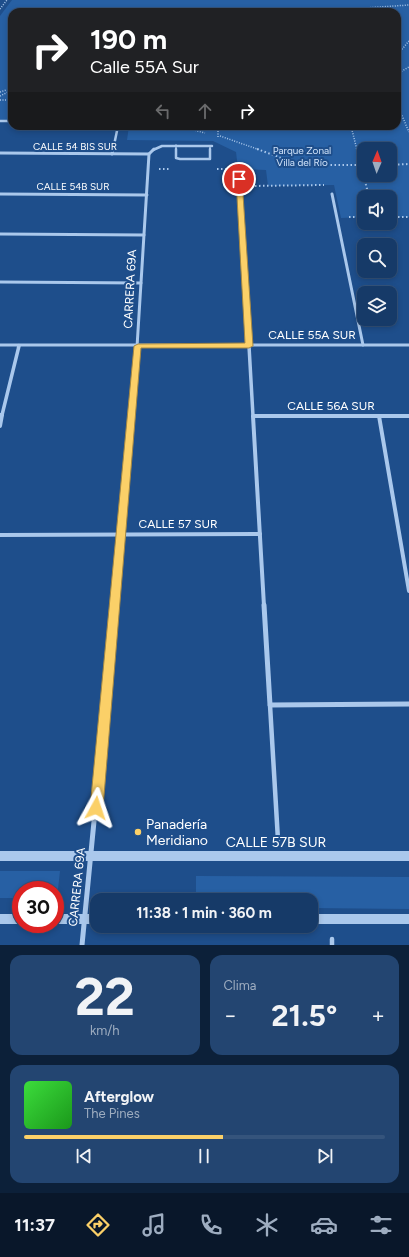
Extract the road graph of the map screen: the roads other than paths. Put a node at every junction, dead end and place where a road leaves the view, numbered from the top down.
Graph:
1 (117, 130) edge
2 (176, 145) junction
3 (211, 146) joint
4 (0, 153) edge
5 (112, 154) junction
6 (149, 154) junction
7 (239, 179) dead end
8 (0, 194) edge
9 (332, 194) dead end
10 (147, 195) junction
11 (0, 234) edge
12 (144, 236) junction
13 (0, 282) edge
14 (141, 283) junction
15 (0, 345) edge
16 (19, 345) junction
17 (363, 345) junction
18 (409, 345) edge
19 (138, 346) junction
20 (249, 346) junction
21 (1, 415) edge
22 (253, 416) junction
23 (379, 416) junction
24 (409, 416) edge
25 (0, 426) edge
26 (121, 534) junction
27 (260, 534) junction
28 (0, 535) edge
29 (409, 591) edge
30 (409, 704) edge
31 (270, 705) junction
32 (278, 840) dead end
33 (0, 856) edge
34 (92, 856) junction
35 (409, 856) edge
36 (0, 919) edge
37 (12, 919) edge
38 (85, 919) junction
39 (90, 919) edge
40 (318, 919) edge
41 (409, 919) edge
42 (64, 920) edge
43 (332, 939) dead end
44 (82, 945) edge
45 (332, 945) edge

1 - 5 street
2 - 3 street
2 - 3 lane
2 - 6 street
4 - 5 street, CALLE 54 BIS SUR
5 - 6 street, CALLE 54 BIS SUR
6 - 10 street, CARRERA 69A
7 - 20 street
8 - 10 street, CALLE 54B SUR
9 - 17 street
10 - 12 street, CARRERA 69A
11 - 12 street
12 - 14 street, CARRERA 69A
13 - 14 street
14 - 19 street, CARRERA 69A
15 - 16 street, CALLE 55A SUR
16 - 19 street, CALLE 55A SUR
16 - 21 street
17 - 18 street, CALLE 55A SUR
17 - 20 street, CALLE 55A SUR
19 - 20 street, CALLE 55A SUR
19 - 26 street, CARRERA 69A
20 - 22 street
21 - 25 street
22 - 23 street, CALLE 56A SUR
22 - 27 street
23 - 24 street, CALLE 56A SUR
23 - 29 street
26 - 27 street, CALLE 57 SUR
26 - 28 street, CALLE 57 SUR
26 - 34 street, CARRERA 69A
27 - 31 street
30 - 31 street
31 - 32 street
33 - 34 street, CALLE 57B SUR
34 - 35 street, CALLE 57B SUR
34 - 38 street, CARRERA 69A
36 - 37 street
38 - 39 street
38 - 42 street
38 - 44 street, CARRERA 69A
40 - 41 street
43 - 45 street

